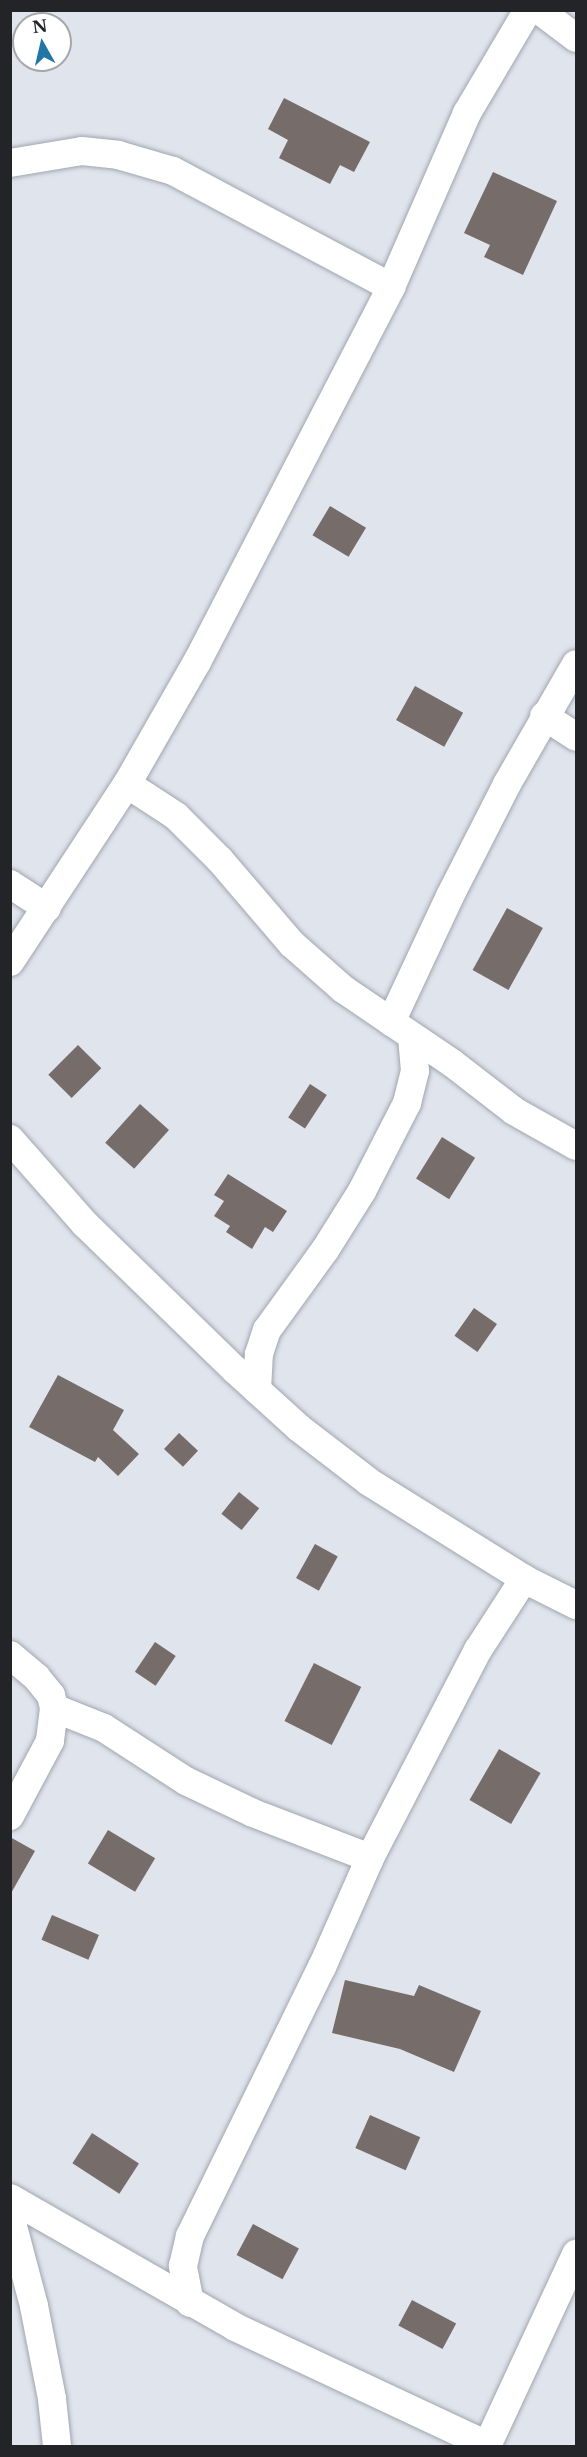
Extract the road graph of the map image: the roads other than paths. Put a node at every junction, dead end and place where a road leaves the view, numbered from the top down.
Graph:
1 (528, 10) edge
2 (539, 10) edge
3 (576, 38) edge
4 (10, 163) edge
5 (391, 287) junction
6 (576, 664) edge
7 (544, 716) junction
8 (576, 737) edge
9 (127, 784) junction
10 (10, 885) edge
11 (47, 908) junction
12 (10, 962) edge
13 (402, 1029) junction
14 (10, 1139) edge
15 (576, 1146) edge
16 (257, 1390) junction
17 (524, 1579) junction
18 (576, 1605) edge
19 (10, 1655) edge
20 (54, 1708) junction
21 (10, 1816) edge
22 (370, 1858) junction
23 (10, 2198) edge
24 (10, 2215) edge
25 (576, 2254) edge
26 (190, 2303) junction
27 (57, 2446) edge
28 (488, 2446) edge

1 - 5 street
2 - 3 street
4 - 5 street
5 - 9 street
6 - 7 street
7 - 8 street
7 - 13 street
9 - 11 street
9 - 13 street
10 - 11 street
11 - 12 street
13 - 15 street
13 - 16 street
14 - 16 street
16 - 17 street
17 - 18 street
17 - 22 street
19 - 20 street
20 - 21 street
20 - 22 street
22 - 26 street
23 - 26 street
24 - 27 street
25 - 28 street
26 - 28 street

